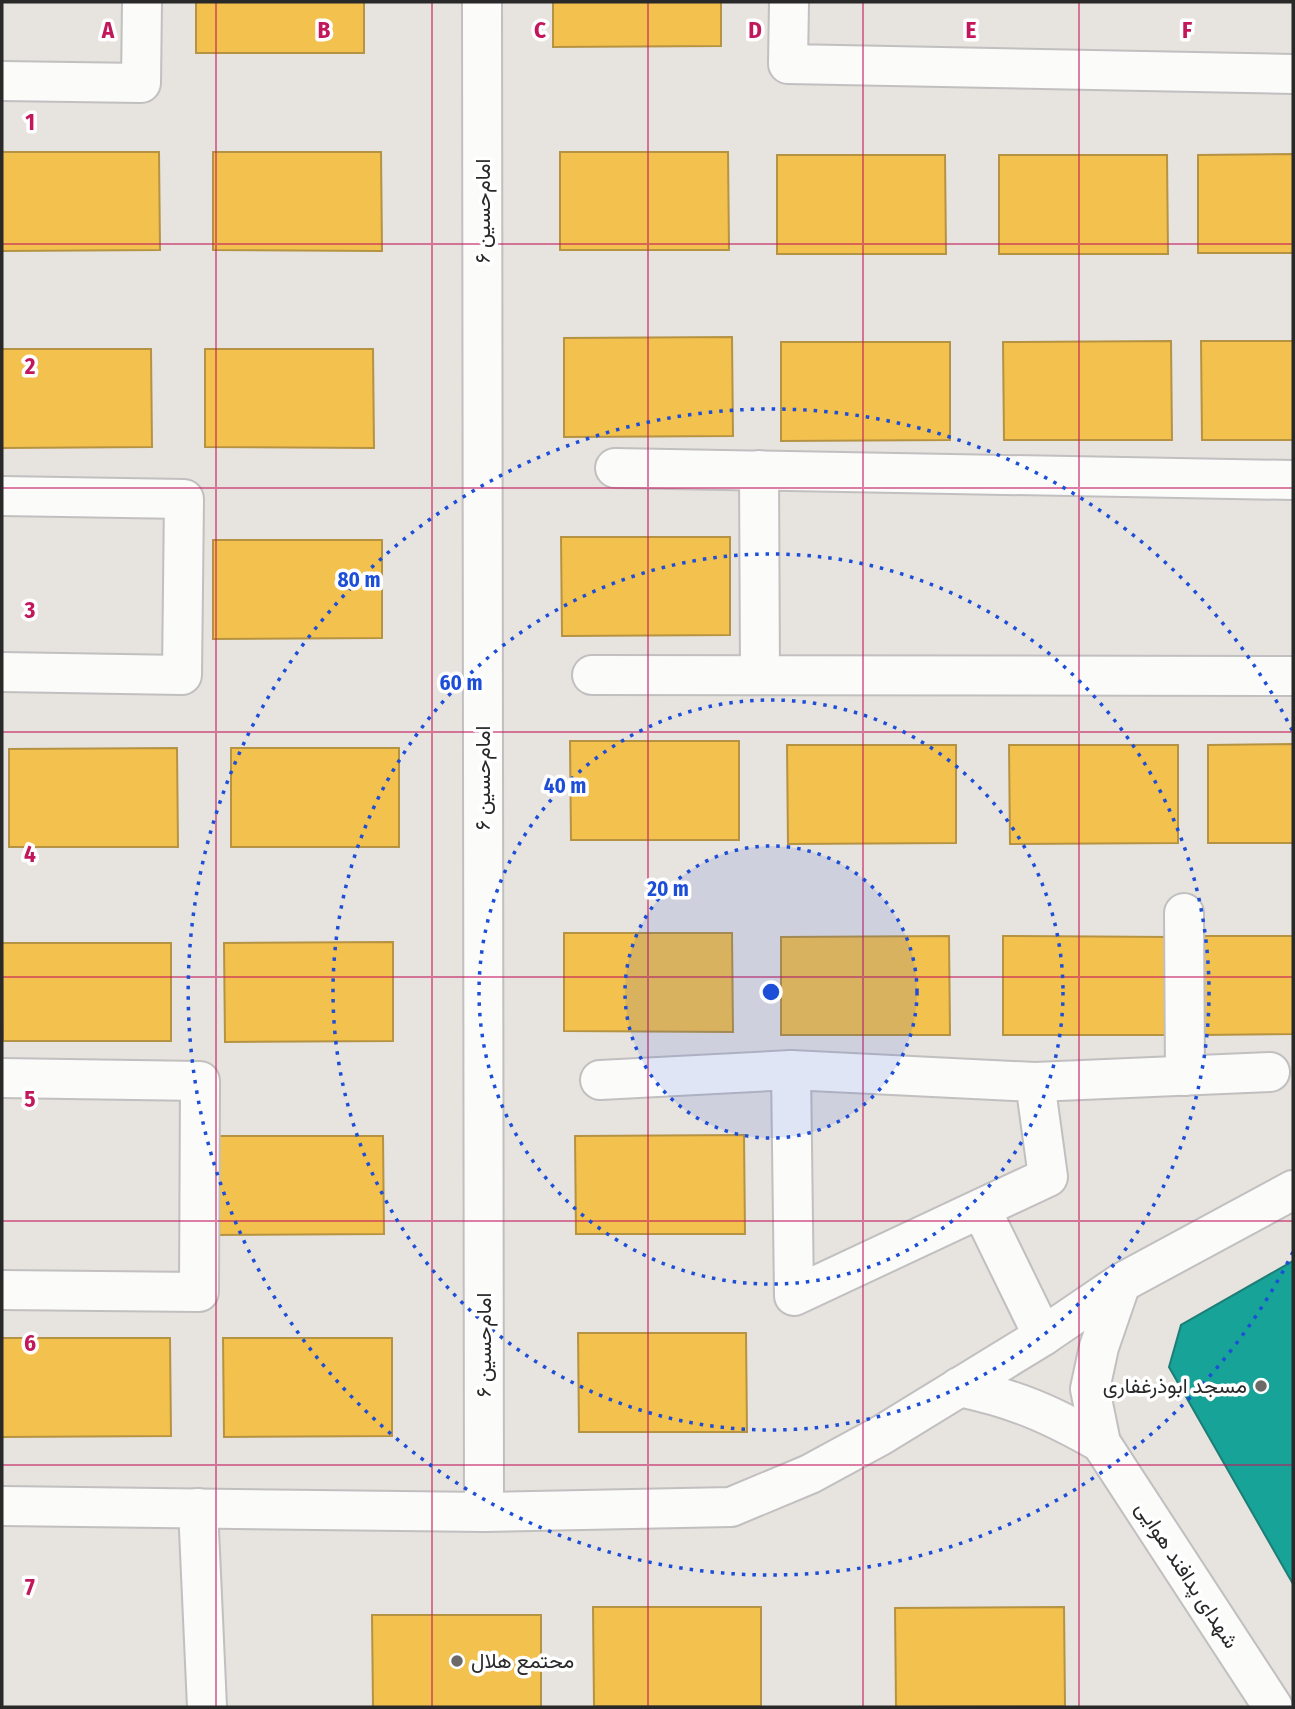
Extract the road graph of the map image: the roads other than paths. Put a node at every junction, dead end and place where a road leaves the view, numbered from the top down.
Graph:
1 (142, 2) edge
2 (482, 2) edge
3 (789, 2) edge
4 (1293, 74) edge
5 (2, 81) edge
6 (615, 468) dead end
7 (759, 470) junction
8 (1293, 480) edge
9 (2, 496) edge
10 (2, 672) edge
11 (592, 675) dead end
12 (760, 676) junction
13 (1293, 676) edge
14 (1184, 913) dead end
15 (791, 1070) junction
16 (1270, 1072) dead end
17 (1185, 1076) junction
18 (2, 1078) edge
19 (600, 1080) dead end
20 (1035, 1082) junction
21 (1293, 1190) edge
22 (981, 1209) junction
23 (1121, 1283) junction
24 (2, 1290) edge
25 (1043, 1336) junction
26 (959, 1387) junction
27 (1101, 1443) junction
28 (2, 1506) edge
29 (198, 1508) junction
30 (484, 1511) junction
31 (206, 1707) edge
32 (1273, 1707) edge

1 - 5 street
2 - 30 street, امام‌حسین ۶
3 - 4 street
6 - 7 street
7 - 8 street
7 - 12 street
9 - 10 street
11 - 12 street
12 - 13 street
14 - 17 street
15 - 19 street
15 - 20 street
15 - 22 street
16 - 17 street
17 - 20 street
18 - 24 street
20 - 22 street
21 - 23 street
22 - 25 street
23 - 25 street
23 - 27 street
25 - 26 street
26 - 27 street
26 - 30 street
27 - 32 street, شهدای پدافند هوایی
28 - 29 street
29 - 30 street
29 - 31 street

